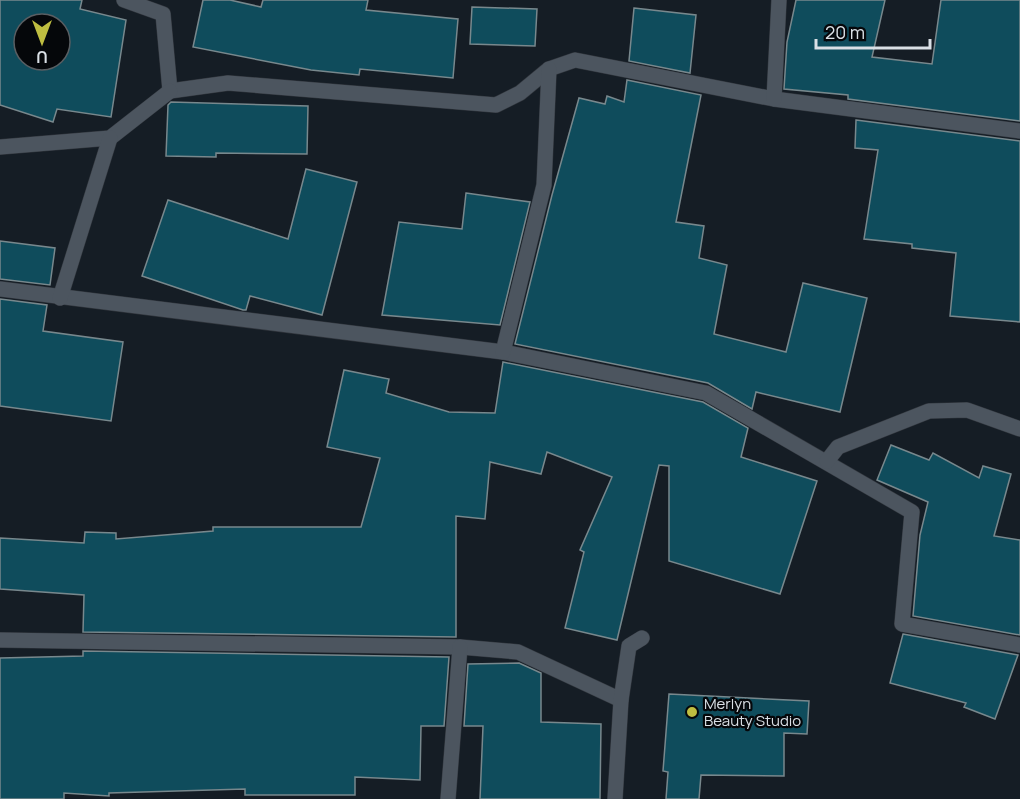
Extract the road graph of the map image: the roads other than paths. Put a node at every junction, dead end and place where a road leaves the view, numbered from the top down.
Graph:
1 (124, 0) edge
2 (778, 0) edge
3 (549, 69) junction
4 (170, 91) junction
5 (774, 99) junction
6 (1020, 131) edge
7 (110, 138) junction
8 (0, 147) edge
9 (0, 289) edge
10 (60, 298) junction
11 (503, 352) junction
12 (1020, 429) edge
13 (827, 461) junction
14 (642, 638) dead end
15 (0, 640) edge
16 (1020, 645) edge
17 (460, 647) junction
18 (621, 700) junction
19 (447, 799) edge
20 (615, 799) edge

1 - 4 street
2 - 5 street
3 - 4 street
3 - 5 street
3 - 11 street
4 - 7 street
5 - 6 street
7 - 8 street
7 - 10 street
9 - 10 street
10 - 11 street
11 - 13 street
12 - 13 street
13 - 16 street
14 - 18 street
15 - 17 street
17 - 18 street
17 - 19 street
18 - 20 street

